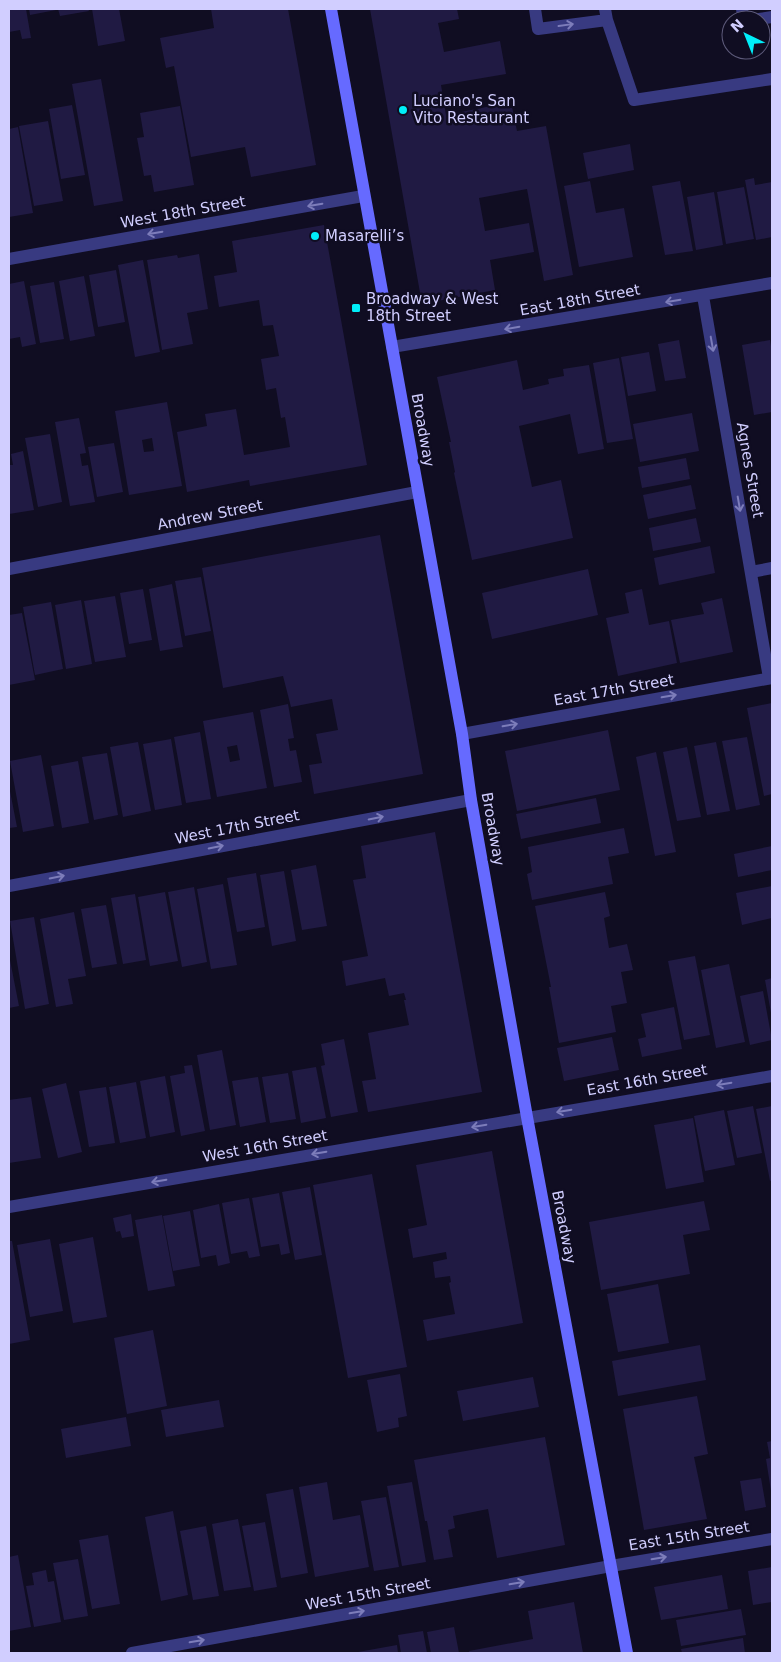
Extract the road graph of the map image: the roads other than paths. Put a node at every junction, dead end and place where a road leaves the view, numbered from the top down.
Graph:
1 (331, 9) edge
2 (535, 9) edge
3 (742, 9) edge
4 (606, 14) edge
5 (772, 17) edge
6 (772, 79) edge
7 (363, 196) junction
8 (9, 259) edge
9 (772, 283) edge
10 (703, 296) junction
11 (392, 347) junction
12 (417, 492) junction
13 (772, 568) edge
14 (9, 569) edge
15 (751, 572) junction
16 (771, 678) edge
17 (462, 734) junction
18 (471, 800) junction
19 (9, 886) edge
20 (772, 1076) edge
21 (527, 1117) junction
22 (9, 1207) edge
23 (772, 1539) edge
24 (611, 1566) junction
25 (132, 1653) edge
26 (627, 1653) edge

1 - 7 street, Broadway
2 -> 4 street
3 - 5 street
4 - 6 street
7 -> 8 street, West 18th Street
7 - 11 street, Broadway
9 - 10 street, East 18th Street
10 -> 11 street, East 18th Street
10 -> 15 street, Agnes Street
11 - 12 street, Broadway
12 - 14 street, Andrew Street
12 - 17 street, Broadway
13 - 15 street
15 - 16 street, Agnes Street
17 -> 16 street, East 17th Street
17 - 18 street, Broadway
19 -> 18 street, West 17th Street
18 - 21 street, Broadway
20 -> 21 street, East 16th Street
21 -> 22 street, West 16th Street
21 - 24 street, Broadway
24 -> 23 street, East 15th Street
25 -> 24 street, West 15th Street
24 - 26 street, Broadway

